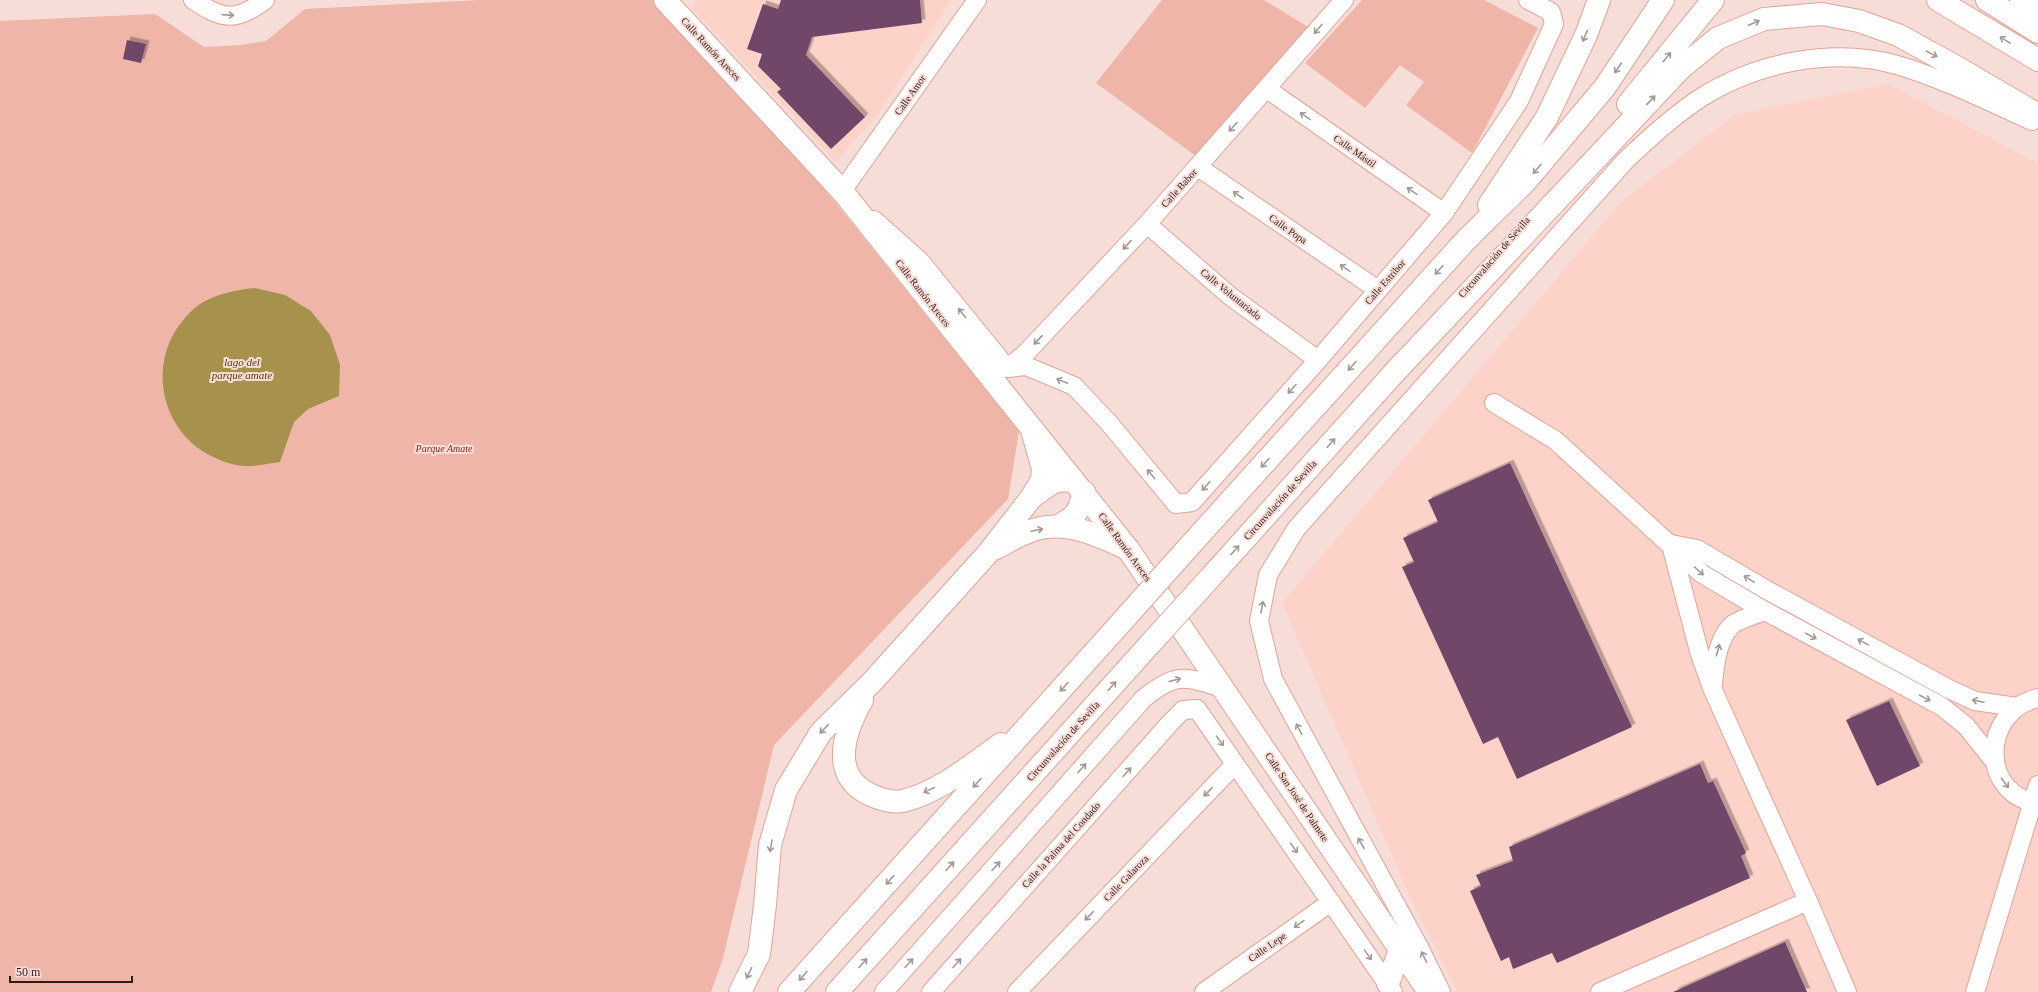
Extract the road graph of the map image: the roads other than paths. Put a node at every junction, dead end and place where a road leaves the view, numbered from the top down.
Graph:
1 (193, 0) edge
2 (265, 0) edge
3 (665, 0) edge
4 (977, 0) edge
5 (1344, 0) edge
6 (1528, 0) edge
7 (1599, 0) edge
8 (1663, 0) edge
9 (1713, 0) edge
10 (1938, 0) edge
11 (1987, 0) edge
12 (2021, 0) edge
13 (2038, 9) edge
14 (2038, 32) edge
15 (2038, 60) edge
16 (1267, 89) junction
17 (2038, 115) edge
18 (2038, 124) edge
19 (1198, 167) junction
20 (842, 191) junction
21 (1444, 213) junction
22 (1147, 224) junction
23 (1465, 240) junction
24 (1378, 290) junction
25 (1318, 360) junction
26 (1007, 368) junction
27 (1394, 373) junction
28 (1494, 403) dead end
29 (1032, 430) junction
30 (1079, 486) junction
31 (1031, 498) junction
32 (1060, 525) junction
33 (1671, 544) junction
34 (1128, 549) junction
35 (989, 552) junction
36 (1164, 602) joint
37 (1766, 611) junction
38 (872, 682) junction
39 (1222, 688) junction
40 (1712, 688) junction
41 (2038, 698) edge
42 (2017, 707) junction
43 (1032, 723) junction
44 (1994, 761) junction
45 (1235, 764) junction
46 (2038, 785) edge
47 (2035, 803) edge
48 (1808, 901) junction
49 (1331, 902) junction
50 (1400, 949) junction
51 (1391, 988) edge
52 (740, 992) edge
53 (789, 992) edge
54 (837, 992) edge
55 (884, 992) edge
56 (931, 992) edge
57 (1017, 992) edge
58 (1204, 992) edge
59 (1429, 992) edge
60 (1441, 992) edge
61 (1600, 992) edge
62 (1847, 992) edge
63 (1975, 992) edge

1 -> 2 street
3 - 20 main road, Calle Ramón Areces
4 - 20 street, Calle Amor
5 -> 16 street, Calle Babor
6 - 21 street, Calle Estribor
7 -> 23 main road
8 -> 23 main road
27 -> 9 main road, Circunvalación de Sevilla
15 -> 10 main road
11 - 14 main road
12 - 13 main road
16 -> 19 street, Calle Babor
21 -> 16 street, Calle Mástil
27 -> 17 main road
60 -> 18 street
19 - 22 street, Calle Babor
24 -> 19 street, Calle Popa
26 -> 20 street
20 - 29 main road, Calle Ramón Areces
21 - 24 street, Calle Estribor
22 - 25 street, Calle Voluntariado
22 -> 26 street, Calle Babor
23 -> 43 main road, bridge
24 - 25 street, Calle Estribor
25 -> 26 street, Calle Estribor
54 -> 27 main road, Circunvalación de Sevilla, bridge
28 - 33 street
29 - 30 main road, Calle Ramón Areces
29 - 31 main road
30 - 31 main road
30 - 32 main road
30 - 34 main road, Calle Ramón Areces
31 - 35 main road
32 - 34 main road
35 -> 32 main road
33 -> 37 street
33 - 40 street
42 -> 33 street
34 - 36 main road, Calle Ramón Areces
35 - 38 main road
36 - 39 main road, Calle San José de Palmete
40 -> 37 street
37 -> 44 street
43 -> 38 main road
38 -> 52 main road
39 - 50 main road, Calle San José de Palmete
55 -> 39 street
40 - 48 street
41 - 42 street
42 - 44 street
43 -> 53 main road
44 -> 47 street
45 -> 49 street
56 -> 45 street, Calle la Palma del Condado
45 -> 57 street, Calle Galaroza
46 - 47 street
47 - 63 street
48 - 61 street
48 - 62 street
49 -> 51 street
49 -> 58 street, Calle Lepe
50 - 51 main road
50 - 59 main road, Calle San José de Palmete

